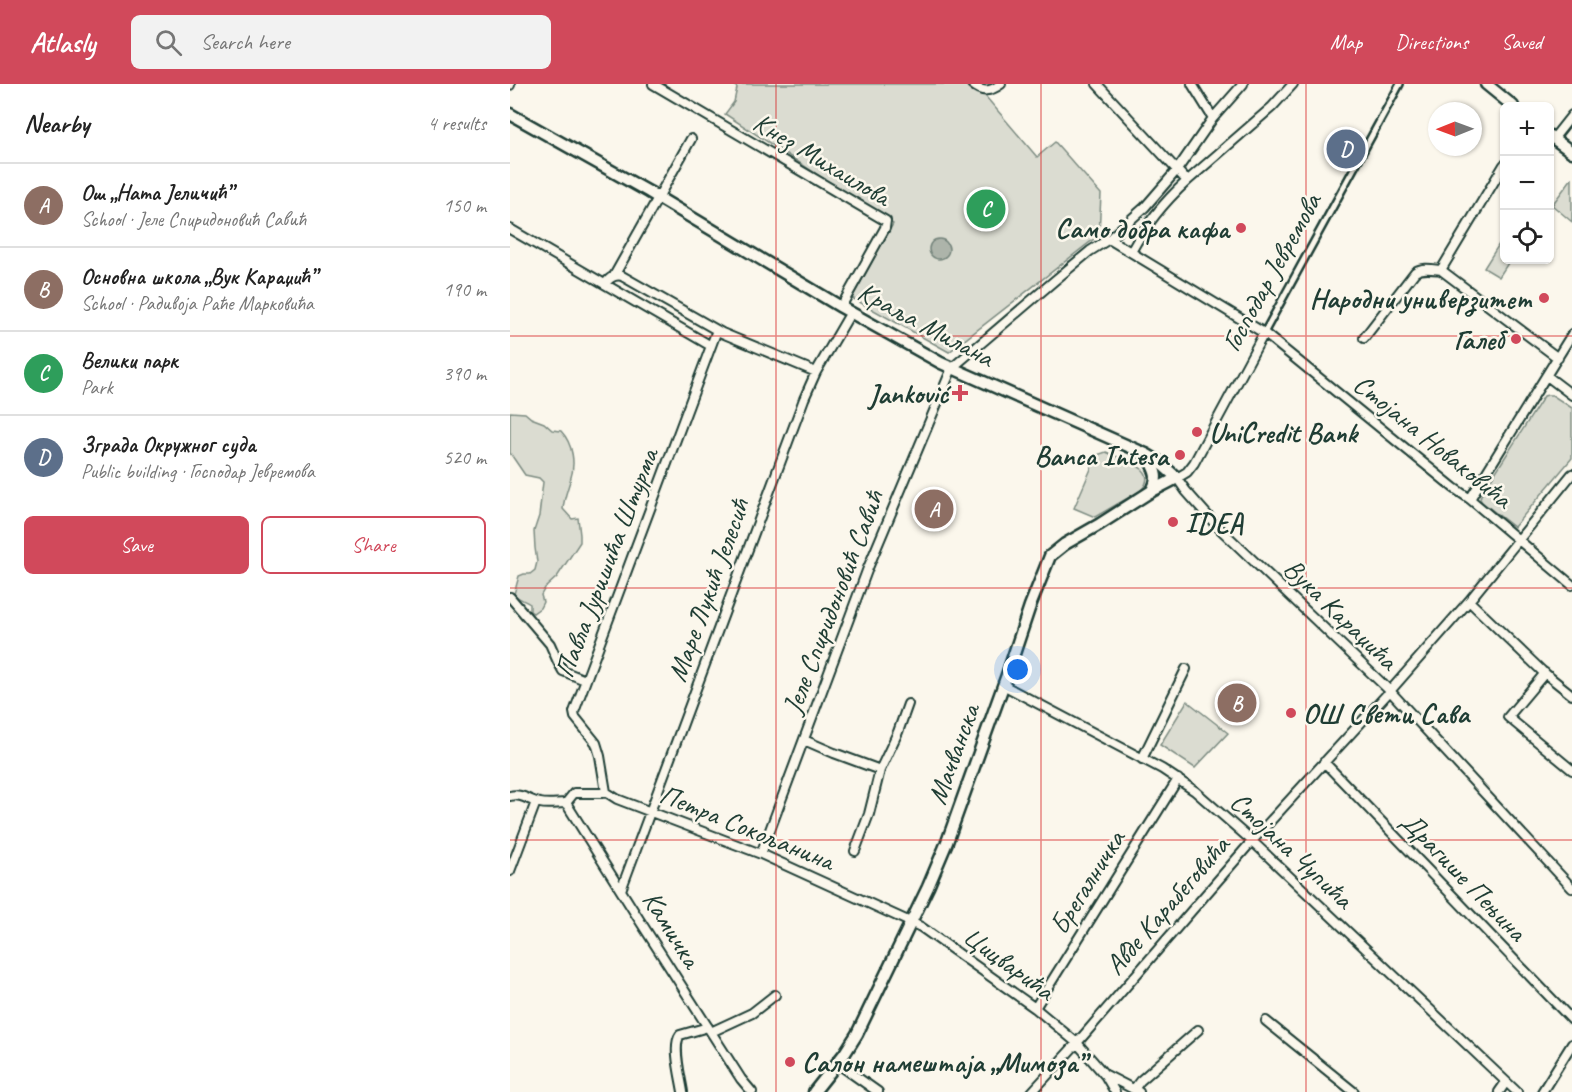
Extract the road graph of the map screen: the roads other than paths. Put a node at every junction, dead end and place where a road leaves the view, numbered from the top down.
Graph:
1 (653, 84) edge
2 (972, 84) edge
3 (1001, 84) edge
4 (1097, 84) edge
5 (1192, 84) edge
6 (1243, 84) edge
7 (1293, 84) edge
8 (1400, 84) edge
9 (1486, 84) edge
10 (1508, 102) edge
11 (510, 114) edge
12 (1572, 115) edge
13 (1213, 118) junction
14 (1554, 134) edge
15 (691, 139) dead end
16 (1554, 139) edge
17 (1572, 153) edge
18 (1177, 170) junction
19 (1500, 172) edge
20 (1187, 180) junction
21 (658, 198) junction
22 (510, 228) edge
23 (1108, 239) junction
24 (1131, 252) junction
25 (1440, 270) junction
26 (614, 276) junction
27 (605, 284) junction
28 (846, 310) junction
29 (717, 330) junction
30 (1264, 333) junction
31 (1572, 334) edge
32 (1364, 338) dead end
33 (711, 346) junction
34 (1558, 358) junction
35 (952, 368) junction
36 (816, 372) junction
37 (1547, 376) junction
38 (1572, 395) edge
39 (1146, 454) junction
40 (1572, 474) edge
41 (1177, 478) junction
42 (1150, 492) junction
43 (1470, 500) junction
44 (1519, 540) junction
45 (1572, 585) edge
46 (510, 597) edge
47 (1469, 601) junction
48 (1186, 669) dead end
49 (1545, 673) junction
50 (585, 680) junction
51 (1004, 685) junction
52 (1390, 692) junction
53 (1572, 695) edge
54 (908, 704) dead end
55 (804, 740) junction
56 (1142, 759) junction
57 (1324, 762) junction
58 (880, 770) junction
59 (1572, 770) edge
60 (1178, 779) junction
61 (606, 792) junction
62 (510, 796) edge
63 (536, 802) junction
64 (566, 803) junction
65 (651, 811) junction
66 (1252, 841) junction
67 (855, 851) dead end
68 (761, 854) junction
69 (510, 871) edge
70 (1572, 888) edge
71 (621, 890) junction
72 (911, 923) junction
73 (775, 995) dead end
74 (1035, 1008) junction
75 (1572, 1020) edge
76 (1266, 1021) dead end
77 (710, 1030) junction
78 (1198, 1030) dead end
79 (1077, 1043) junction
80 (1572, 1044) edge
81 (837, 1063) junction
82 (1104, 1074) junction
83 (741, 1079) junction
84 (1506, 1082) junction
85 (1137, 1091) edge
86 (683, 1092) edge
87 (747, 1092) edge
88 (752, 1092) edge
89 (814, 1092) edge
90 (878, 1092) edge
91 (1032, 1092) edge
92 (1115, 1092) edge
93 (1354, 1092) edge
94 (1499, 1092) edge
95 (1517, 1092) edge
96 (1542, 1092) edge

1 - 28 street, Кнез Михаилова
2 - 3 street
4 - 18 street
5 - 13 street
6 - 13 street
7 - 20 street
8 - 30 street, Господар Јевремова
9 - 10 main road
11 - 21 main road, Краља Милана
12 - 14 street
13 - 18 street
15 - 21 street
16 - 17 main road
18 - 20 street
18 - 23 street
19 - 25 street
20 - 24 street
21 - 26 street
21 - 28 main road, Краља Милана
22 - 27 street
23 - 24 street, Стојана Новаковића
23 - 35 street
24 - 30 street, Стојана Новаковића
25 - 32 street
25 - 34 street
26 - 27 street
26 - 29 street
27 - 33 street
28 - 35 main road, Краља Милана
28 - 36 street, Маре Лукић Јелесић
29 - 33 street, Павла Јуришића Штурма
29 - 36 street
30 - 41 street, Господар Јевремова
30 - 43 street, Стојана Новаковића
31 - 34 street
33 - 50 street, Павла Јуришића Штурма
34 - 37 street
35 - 39 main road, Краља Милана
35 - 55 street, Јеле Спиридоновић Савић
36 - 65 street, Маре Лукић Јелесић
37 - 38 street
37 - 43 street
39 - 41 main road, Краља Милана
39 - 42 main road
40 - 44 street, Авде Карабеговића
41 - 42 main road, Мачванска
41 - 52 street, Вука Караџића
42 - 51 main road, Мачванска
43 - 44 street, Стојана Новаковића
44 - 45 street, Стојана Новаковића
44 - 47 street, Авде Карабеговића
46 - 50 street
47 - 49 street
47 - 52 street, Авде Карабеговића
48 - 56 street
49 - 53 street
49 - 59 street
50 - 61 street, Павла Јуришића Штурма
51 - 56 street, Стојана Чупића
51 - 72 main road, Мачванска
52 - 57 street, Авде Карабеговића
52 - 70 street, Вука Караџића
54 - 58 street
55 - 58 street
55 - 68 street, Јеле Спиридоновић Савић
56 - 60 street, Стојана Чупића
57 - 66 street, Авде Карабеговића
57 - 75 street, Драгише Пењина
58 - 67 street
60 - 66 street, Стојана Чупића
60 - 74 street, Брегалничка
61 - 64 street, Петра Сокољанина
61 - 65 street, Петра Сокољанина
62 - 63 street
63 - 64 street
63 - 69 street
64 - 71 street, Камичка
65 - 68 street, Петра Сокољанина
65 - 71 street, Маре Лукић Јелесић
66 - 79 street, Авде Карабеговића
66 - 84 street, Стојана Чупића
68 - 72 street, Петра Сокољанина
71 - 77 street, Камичка
72 - 74 street, Цицварића
72 - 81 main road, Мачванска
73 - 77 street
74 - 79 street, Цицварића
76 - 93 street
77 - 83 street, Камичка
77 - 86 street
78 - 85 street
79 - 82 street, Цицварића
79 - 91 street, Авде Карабеговића
80 - 96 street
81 - 89 main road, Мачванска
81 - 90 street
82 - 85 street
82 - 92 street
83 - 87 street, Камичка
83 - 88 street, Камичка
84 - 94 street
84 - 95 street, Стојана Чупића

